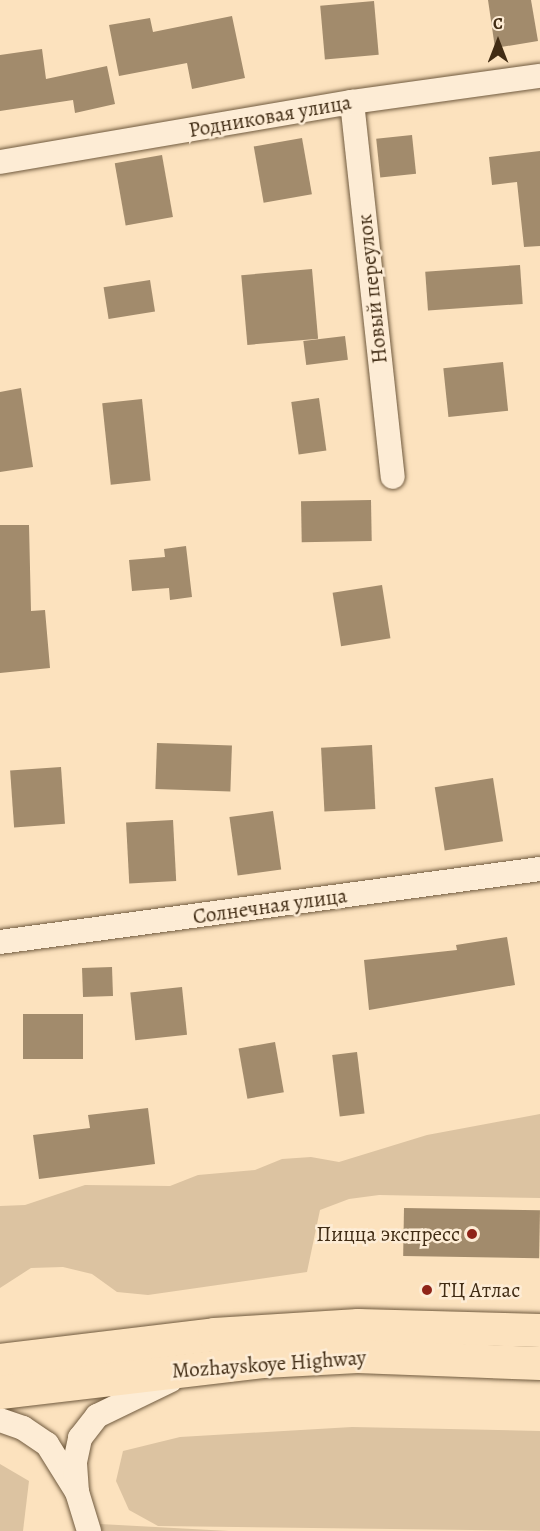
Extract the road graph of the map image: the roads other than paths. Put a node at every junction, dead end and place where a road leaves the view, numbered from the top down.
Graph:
1 (540, 76) edge
2 (352, 102) junction
3 (0, 162) edge
4 (393, 477) dead end
5 (540, 869) edge
6 (0, 942) edge
7 (540, 1330) edge
8 (0, 1360) edge
9 (540, 1363) edge
10 (201, 1367) junction
11 (0, 1392) edge
12 (0, 1420) edge
13 (77, 1492) junction
14 (89, 1531) edge

1 - 2 street, Родниковая улица
2 - 3 street, Родниковая улица
2 - 4 street, Новый переулок
5 - 6 street, Солнечная улица
7 - 8 main road, Mozhayskoye Highway
9 - 10 main road, Mozhayskoye Highway
10 - 11 main road, Mozhayskoye Highway
10 - 13 street
12 - 13 street
13 - 14 street

